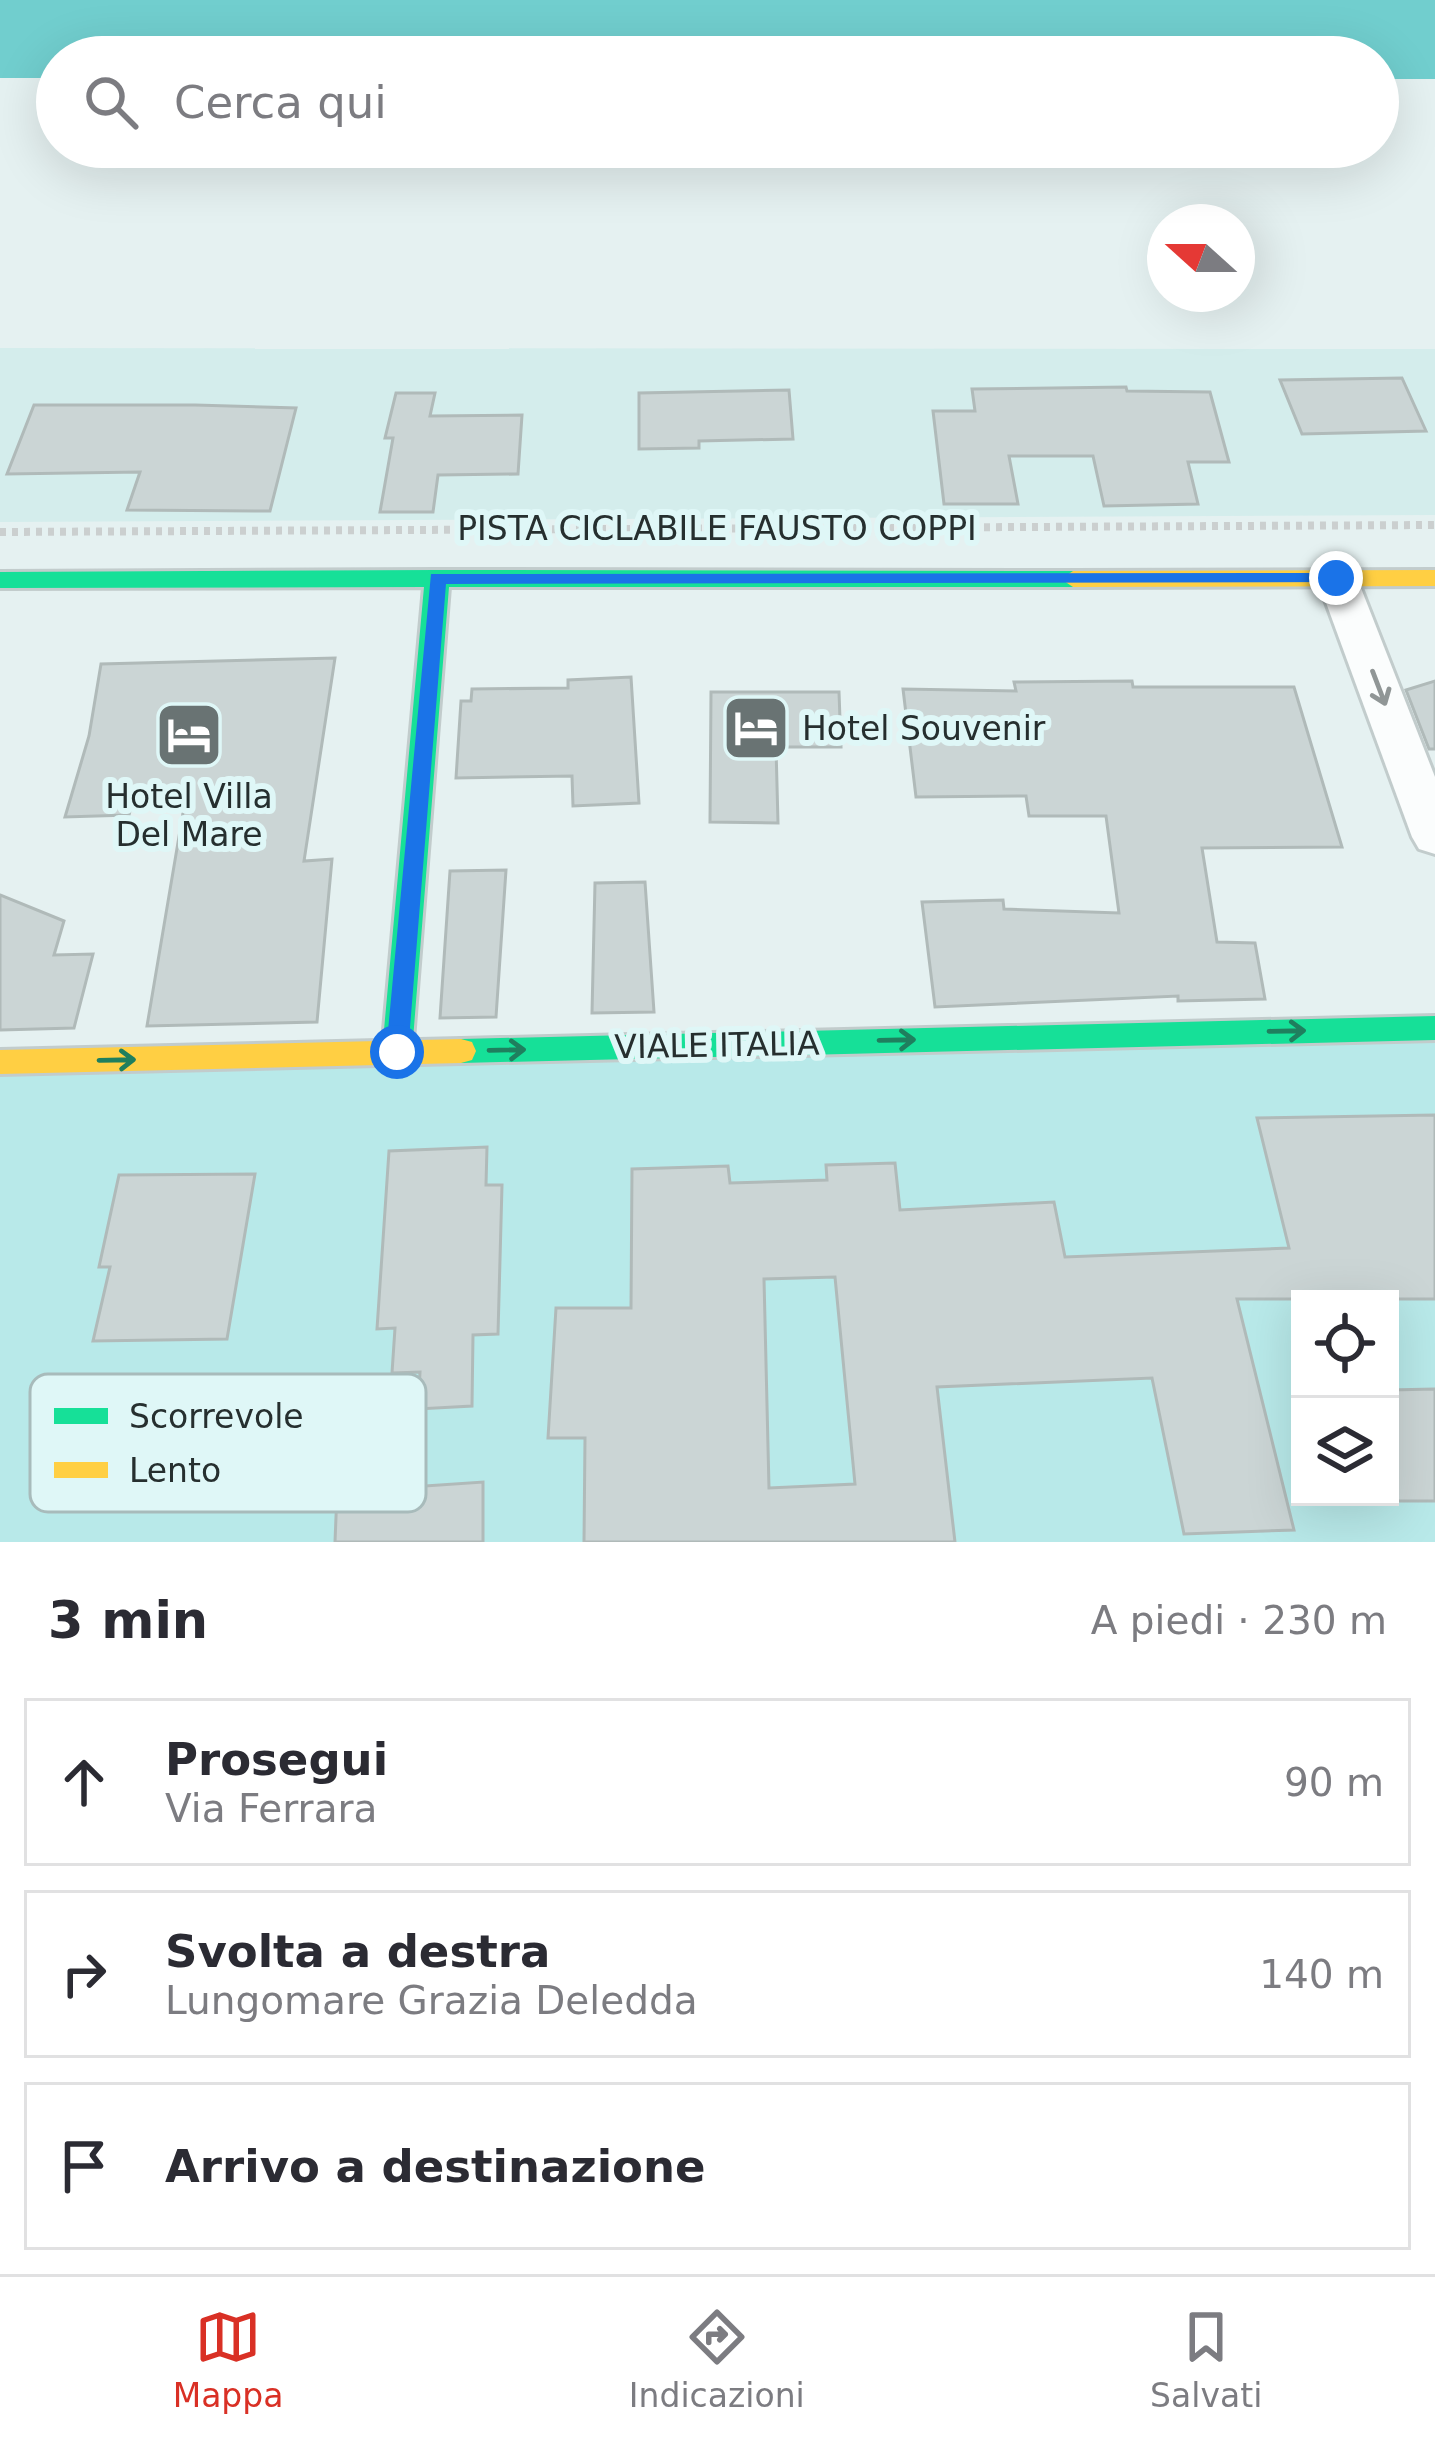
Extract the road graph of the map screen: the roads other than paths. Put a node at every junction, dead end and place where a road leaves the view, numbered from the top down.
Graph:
1 (437, 578) junction
2 (1336, 578) junction
3 (1435, 578) edge
4 (0, 580) edge
5 (1435, 837) edge
6 (1435, 1028) edge
7 (397, 1052) junction
8 (0, 1062) edge

1 - 2 street
1 - 4 street
1 - 7 street
2 - 3 street
2 -> 5 street
7 -> 6 street, VIALE ITALIA
8 -> 7 street, VIALE ITALIA

